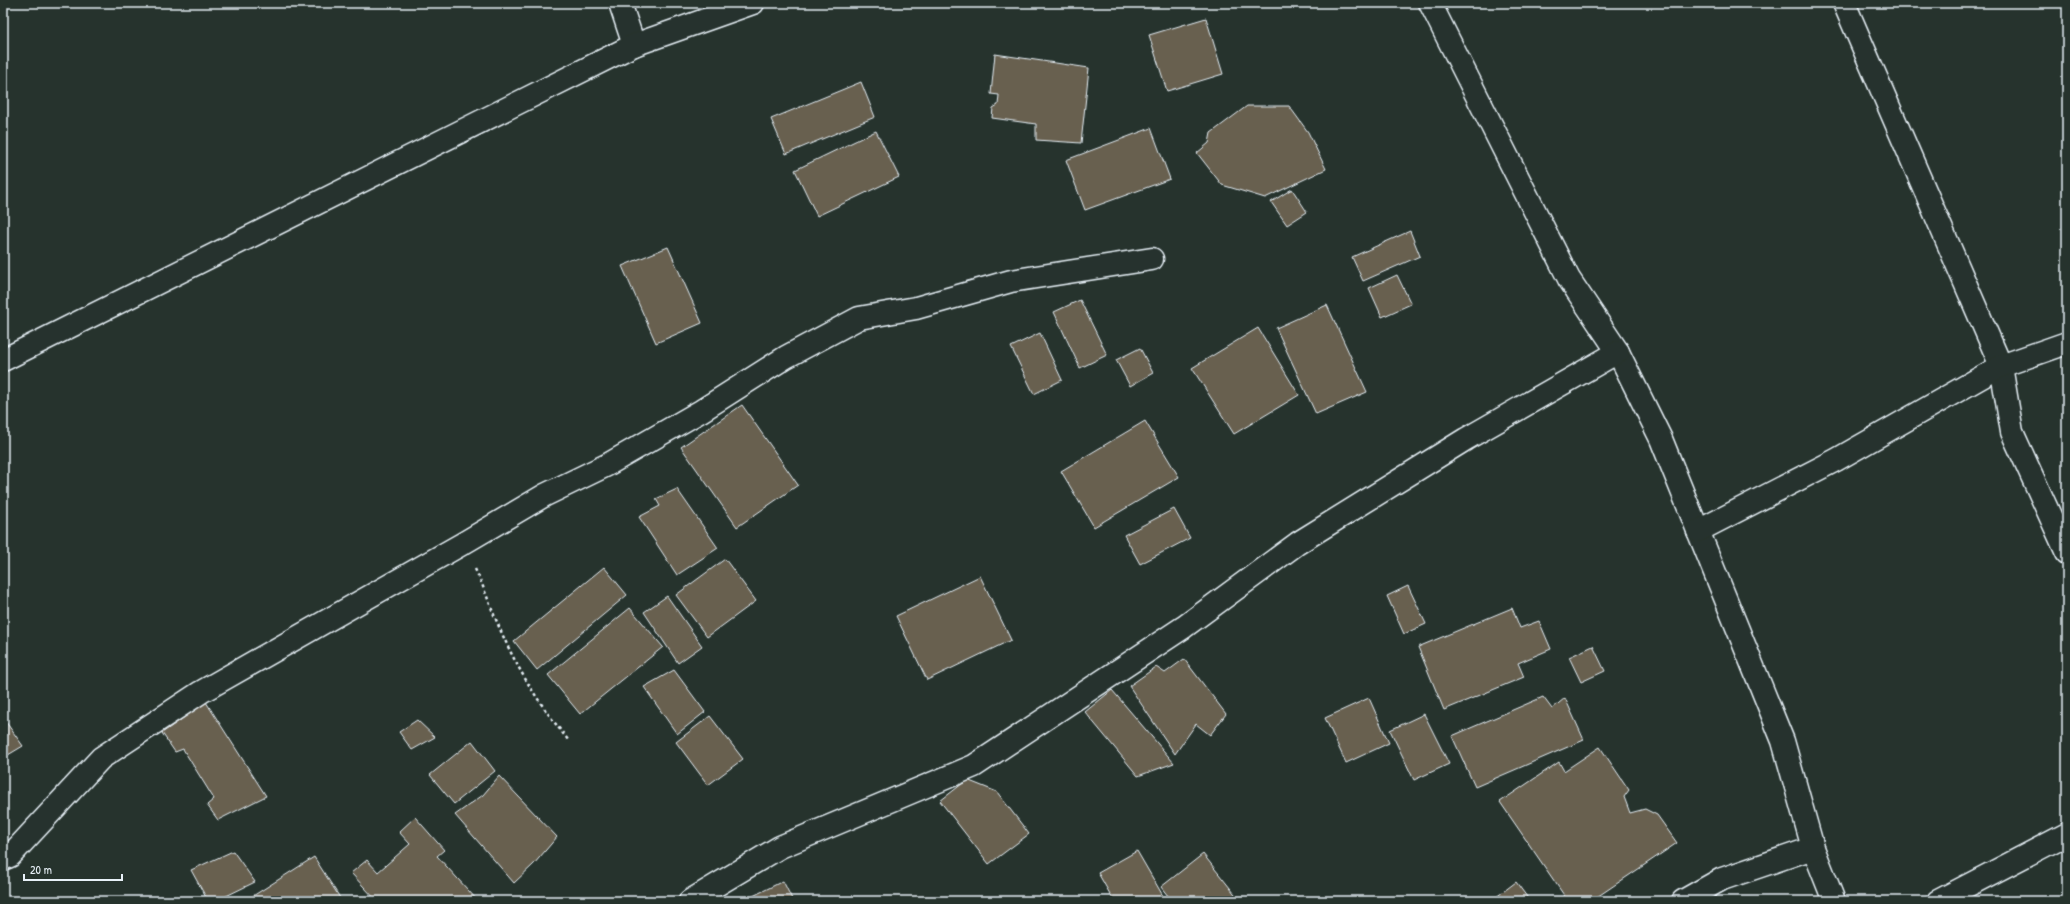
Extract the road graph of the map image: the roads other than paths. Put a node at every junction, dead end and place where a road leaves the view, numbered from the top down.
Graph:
1 (620, 3) edge
2 (753, 3) edge
3 (1430, 3) edge
4 (1844, 3) edge
5 (634, 45) junction
6 (1152, 259) dead end
7 (2067, 343) edge
8 (1618, 352) junction
9 (3, 360) edge
10 (2001, 366) junction
11 (1698, 531) junction
12 (2067, 553) edge
13 (2067, 834) edge
14 (1813, 848) junction
15 (3, 859) edge
16 (690, 901) edge
17 (1683, 901) edge
18 (1834, 901) edge
19 (1938, 901) edge

1 - 5 street
2 - 5 street
3 - 8 street
4 - 10 street
5 - 9 street
6 - 15 street
7 - 10 street
8 - 11 street
8 - 16 street
10 - 11 street
10 - 12 street
11 - 14 street
13 - 19 street
14 - 17 street
14 - 18 street

